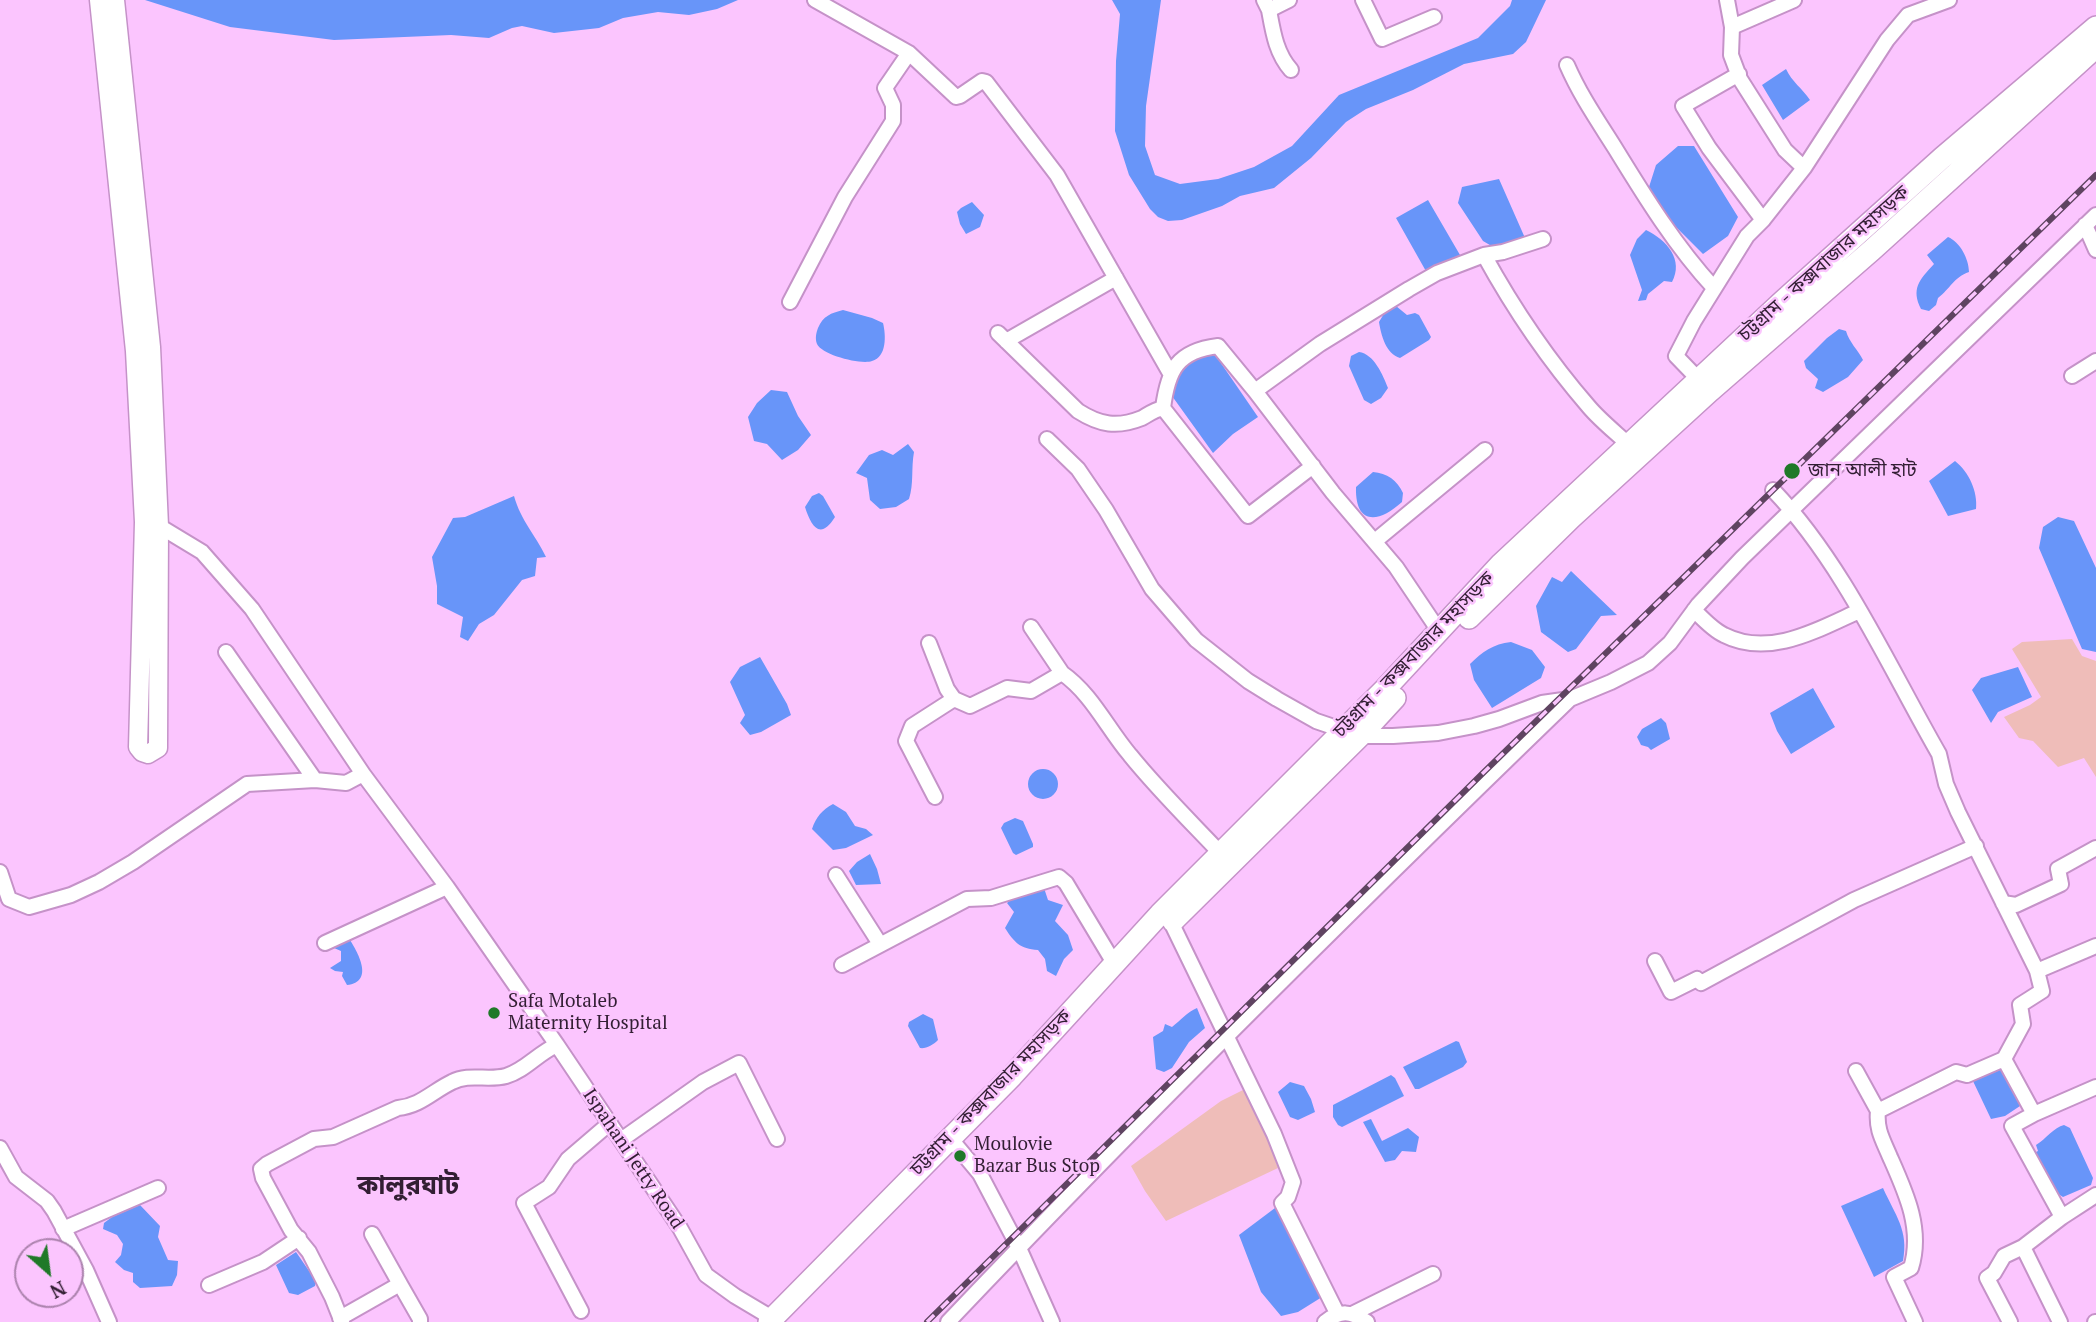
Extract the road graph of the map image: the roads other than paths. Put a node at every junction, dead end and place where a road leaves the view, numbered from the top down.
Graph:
1 (99, 0) edge
2 (115, 0) edge
3 (815, 0) edge
4 (1289, 0) edge
5 (1363, 0) edge
6 (1727, 0) edge
7 (1794, 0) edge
8 (1949, 0) edge
9 (1266, 5) edge
10 (1434, 17) dead end
11 (110, 25) junction
12 (1732, 27) junction
13 (2096, 27) edge
14 (2096, 47) edge
15 (909, 53) junction
16 (1567, 65) dead end
17 (1291, 71) dead end
18 (1738, 74) junction
19 (1804, 168) junction
20 (2096, 215) edge
21 (1763, 220) junction
22 (2085, 225) junction
23 (1543, 239) dead end
24 (2096, 250) edge
25 (1484, 255) junction
26 (1116, 278) junction
27 (1714, 288) junction
28 (790, 302) dead end
29 (2096, 361) edge
30 (1170, 373) junction
31 (2072, 376) dead end
32 (1704, 385) junction
33 (1255, 391) junction
34 (1163, 408) junction
35 (1047, 439) dead end
36 (1628, 444) junction
37 (1485, 450) dead end
38 (1313, 466) junction
39 (1773, 490) dead end
40 (1793, 510) junction
41 (159, 526) junction
42 (1374, 541) junction
43 (1694, 610) junction
44 (1859, 611) junction
45 (1031, 627) dead end
46 (1439, 631) junction
47 (929, 643) dead end
48 (226, 652) dead end
49 (1062, 673) junction
50 (954, 699) junction
51 (1570, 699) junction
52 (1352, 733) junction
53 (363, 774) junction
54 (315, 780) junction
55 (935, 797) dead end
56 (1976, 846) junction
57 (2096, 848) edge
58 (1225, 858) junction
59 (0, 872) edge
60 (836, 875) dead end
61 (447, 887) junction
62 (2003, 903) junction
63 (1171, 922) junction
64 (326, 943) dead end
65 (880, 944) junction
66 (2096, 946) edge
67 (1655, 961) dead end
68 (1114, 963) junction
69 (842, 965) dead end
70 (2037, 971) junction
71 (1226, 1037) junction
72 (557, 1045) junction
73 (2004, 1059) junction
74 (1856, 1071) dead end
75 (2096, 1087) edge
76 (1878, 1111) junction
77 (2034, 1114) junction
78 (610, 1123) junction
79 (777, 1139) dead end
80 (621, 1140) junction
81 (954, 1143) junction
82 (0, 1148) edge
83 (158, 1188) dead end
84 (2096, 1195) edge
85 (2062, 1217) junction
86 (63, 1229) junction
87 (372, 1234) dead end
88 (299, 1238) junction
89 (2023, 1247) junction
90 (1019, 1248) junction
91 (1433, 1274) dead end
92 (400, 1284) junction
93 (209, 1285) dead end
94 (581, 1311) dead end
95 (1354, 1313) junction
96 (1331, 1317) edge
97 (341, 1320) edge
98 (777, 1321) edge
99 (109, 1322) edge
100 (419, 1322) edge
101 (948, 1322) edge
102 (1052, 1322) edge
103 (1367, 1322) edge
104 (1914, 1322) edge
105 (2010, 1322) edge
106 (2060, 1322) edge

1 - 11 main road
2 - 11 main road
3 - 15 street
4 - 9 street
5 - 10 street
6 - 12 street
7 - 12 street
8 - 19 street
9 - 17 street
11 - 41 main road
11 - 41 main road
12 - 18 street
13 - 32 highway, চট্টগ্রাম - কক্সবাজার মহাসড়ক
14 - 32 highway, চট্টগ্রাম - কক্সবাজার মহাসড়ক
15 - 26 street
15 - 28 street
16 - 27 street
18 - 19 street
18 - 21 street
19 - 21 street
20 - 22 street
21 - 27 street
22 - 24 street
22 - 40 street
23 - 25 street
25 - 33 street
25 - 36 street
26 - 30 street
26 - 34 street
27 - 32 street
29 - 31 street
30 - 33 street
30 - 34 street
32 - 36 highway, চট্টগ্রাম - কক্সবাজার মহাসড়ক
32 - 52 highway, চট্টগ্রাম - কক্সবাজার মহাসড়ক
33 - 38 street
34 - 38 street
35 - 52 street
36 - 46 highway, চট্টগ্রাম - কক্সবাজার মহাসড়ক
37 - 42 street
38 - 42 street
39 - 40 street
40 - 43 street
40 - 44 street
41 - 53 street, Ispahani Jetty Road
42 - 46 street
43 - 44 street
43 - 51 street
44 - 56 street
45 - 49 street
46 - 52 highway, চট্টগ্রাম - কক্সবাজার মহাসড়ক
47 - 50 street
48 - 54 street
49 - 50 street
49 - 58 street
50 - 55 street
51 - 52 street
51 - 71 street
52 - 58 highway, চট্টগ্রাম - কক্সবাজার মহাসড়ক
53 - 54 street
53 - 61 street, Ispahani Jetty Road
54 - 59 street
56 - 62 street
56 - 67 street
57 - 62 street
58 - 63 highway, চট্টগ্রাম - কক্সবাজার মহাসড়ক
58 - 68 highway, চট্টগ্রাম - কক্সবাজার মহাসড়ক
60 - 65 street
61 - 64 street
61 - 72 street, Ispahani Jetty Road
62 - 70 street
63 - 71 street
63 - 81 highway, চট্টগ্রাম - কক্সবাজার মহাসড়ক
65 - 68 street
65 - 69 street
66 - 70 street
68 - 81 highway, চট্টগ্রাম - কক্সবাজার মহাসড়ক
70 - 73 street
71 - 90 street
71 - 96 street
72 - 78 street, Ispahani Jetty Road
72 - 88 street
73 - 76 street
73 - 77 street
74 - 76 street
75 - 77 street
76 - 104 street
77 - 85 street
78 - 80 street, Ispahani Jetty Road
78 - 94 street
79 - 80 street
80 - 98 street, Ispahani Jetty Road
81 - 90 street
81 - 98 highway, চট্টগ্রাম - কক্সবাজার মহাসড়ক
82 - 86 street
83 - 86 street
84 - 85 street
85 - 89 street
86 - 99 street
87 - 92 street
88 - 93 street
88 - 97 street
89 - 105 street
89 - 106 street
90 - 101 street
90 - 102 street
91 - 95 street
92 - 97 street
92 - 100 street
95 - 96 street
95 - 103 street

